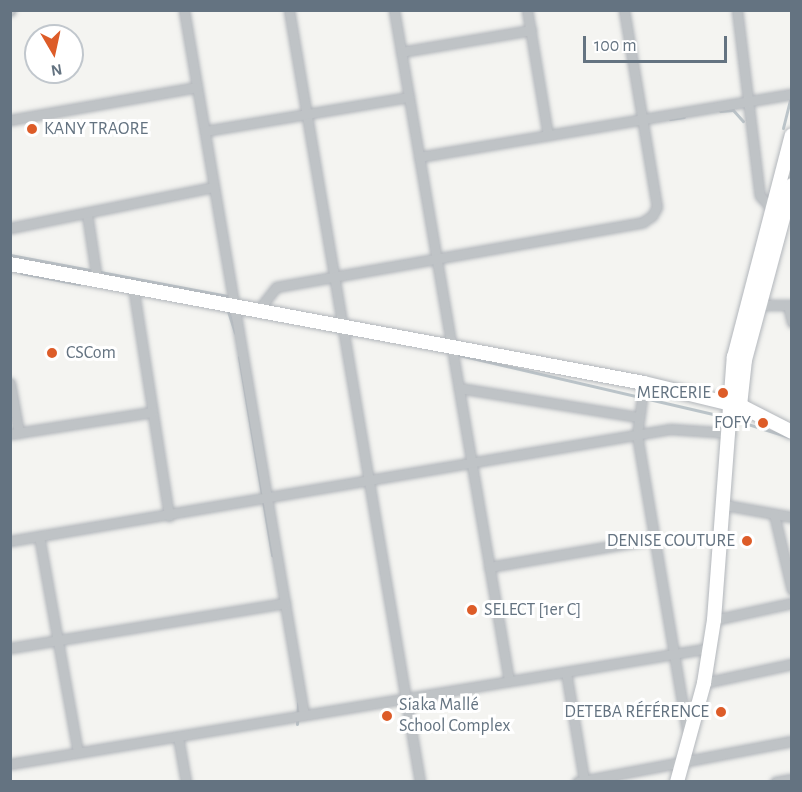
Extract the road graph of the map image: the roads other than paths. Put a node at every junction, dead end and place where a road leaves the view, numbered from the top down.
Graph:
1 (184, 10) edge
2 (289, 10) edge
3 (394, 10) edge
4 (527, 10) edge
5 (624, 10) edge
6 (736, 10) edge
7 (531, 30) junction
8 (401, 52) junction
9 (197, 87) junction
10 (792, 94) edge
11 (409, 97) junction
12 (745, 102) junction
13 (306, 115) junction
14 (10, 120) edge
15 (644, 120) junction
16 (205, 131) junction
17 (548, 135) junction
18 (792, 135) edge
19 (419, 157) junction
20 (792, 185) edge
21 (214, 187) junction
22 (783, 212) edge
23 (87, 214) junction
24 (10, 228) edge
25 (437, 259) junction
26 (10, 264) edge
27 (334, 277) junction
28 (98, 279) junction
29 (133, 286) junction
30 (234, 305) junction
31 (759, 305) junction
32 (790, 305) edge
33 (259, 309) junction
34 (792, 323) edge
35 (342, 326) junction
36 (452, 349) junction
37 (10, 383) edge
38 (644, 383) junction
39 (459, 388) junction
40 (736, 406) junction
41 (152, 412) junction
42 (639, 417) junction
43 (731, 431) junction
44 (792, 432) edge
45 (15, 434) edge
46 (637, 435) junction
47 (472, 464) junction
48 (369, 482) junction
49 (267, 496) junction
50 (725, 505) junction
51 (774, 514) junction
52 (169, 516) junction
53 (792, 517) edge
54 (39, 536) junction
55 (653, 539) junction
56 (10, 541) edge
57 (489, 567) junction
58 (790, 579) edge
59 (792, 590) edge
60 (285, 603) junction
61 (792, 603) edge
62 (714, 620) junction
63 (57, 640) junction
64 (10, 648) edge
65 (710, 648) junction
66 (671, 654) junction
67 (792, 664) edge
68 (566, 672) junction
69 (509, 681) junction
70 (704, 683) junction
71 (406, 699) junction
72 (304, 715) junction
73 (178, 736) junction
74 (792, 741) edge
75 (689, 746) junction
76 (78, 753) junction
77 (10, 764) edge
78 (683, 764) junction
79 (792, 778) edge
80 (581, 781) edge
81 (186, 782) edge
82 (420, 782) edge
83 (677, 782) edge
84 (775, 782) edge

1 - 9 street
2 - 13 street
3 - 8 street
4 - 7 street
5 - 15 street
6 - 12 street
7 - 8 street
7 - 17 street
8 - 11 street
9 - 14 street
9 - 16 street
10 - 12 street
11 - 13 street
11 - 19 street
12 - 15 street
12 - 22 street
13 - 16 street
13 - 27 street
15 - 17 street
15 - 25 street
16 - 21 street
17 - 19 street
18 - 22 main road
19 - 25 street
20 - 22 main road
21 - 23 street
21 - 30 street
22 - 31 main road
22 - 40 main road
23 - 24 street
23 - 28 street
25 - 27 street
25 - 36 street
26 - 28 main road
27 - 33 street
27 - 35 street
28 - 29 main road
29 - 30 main road
29 - 41 street
30 - 33 main road
30 - 49 street
31 - 32 street
31 - 40 main road
32 - 34 street
33 - 35 main road
35 - 36 main road
35 - 48 street
36 - 38 main road
36 - 39 street
37 - 45 street
38 - 40 main road
38 - 42 street
39 - 42 street
39 - 47 street
40 - 43 main road
40 - 44 main road
41 - 45 street
41 - 52 street
42 - 46 street
43 - 46 street
43 - 50 main road
46 - 47 street
46 - 55 street
47 - 48 street
47 - 57 street
48 - 49 street
48 - 71 street
49 - 52 street
49 - 60 street
50 - 51 street
50 - 62 main road
51 - 53 street
51 - 58 street
52 - 54 street
54 - 56 street
54 - 63 street
55 - 57 street
55 - 66 street
57 - 69 street
58 - 59 street
60 - 63 street
60 - 72 street
61 - 62 street
62 - 65 main road
63 - 64 street
63 - 76 street
65 - 66 street
65 - 70 main road
66 - 68 street
66 - 75 street
67 - 70 street
68 - 69 street
68 - 80 street
69 - 71 street
70 - 75 main road
71 - 72 street
71 - 82 street
72 - 73 street
73 - 76 street
73 - 81 street
74 - 78 street
75 - 78 main road
76 - 77 street
78 - 80 street
78 - 83 main road
79 - 84 street

